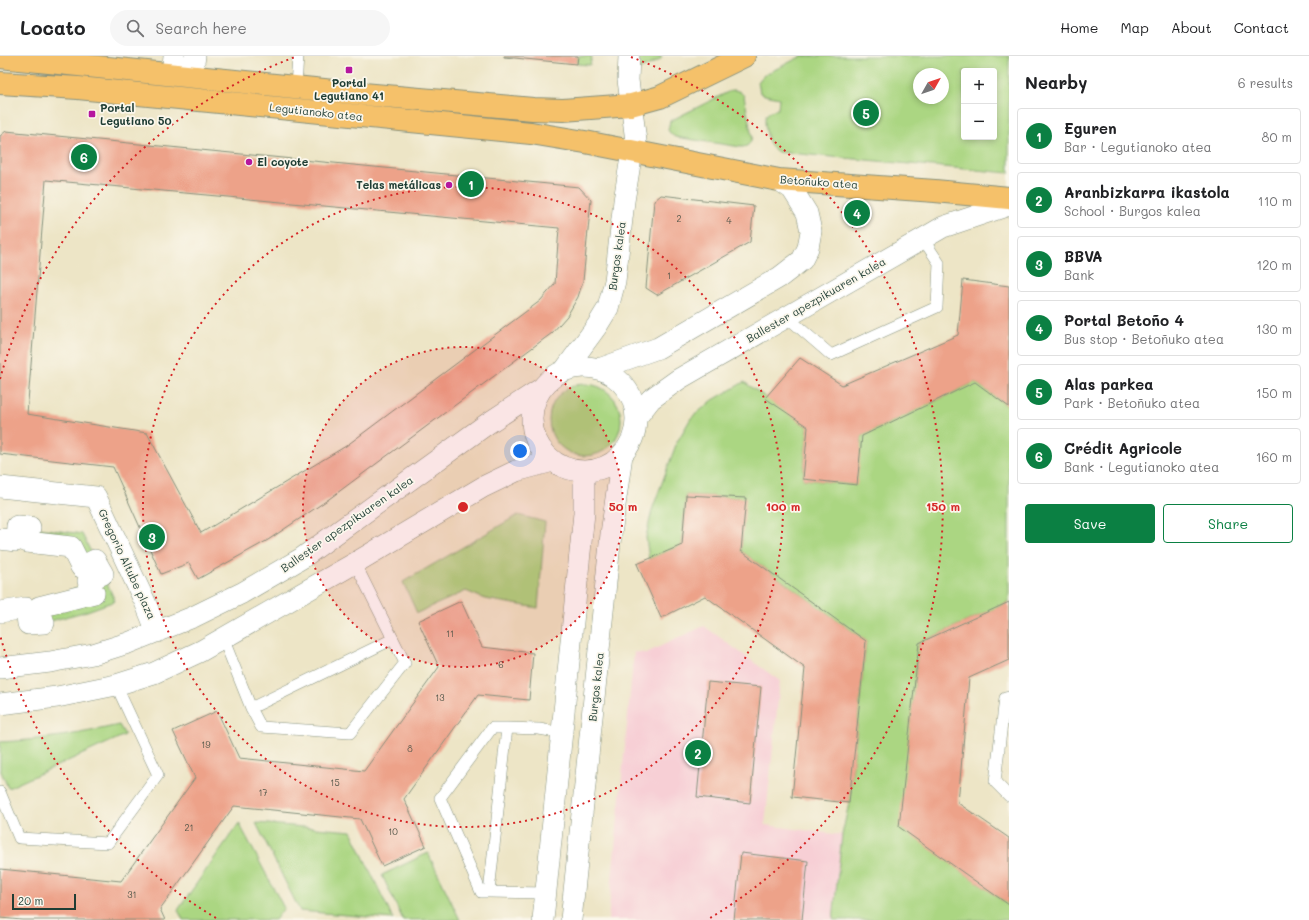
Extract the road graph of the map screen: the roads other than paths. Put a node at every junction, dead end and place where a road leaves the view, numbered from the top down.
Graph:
1 (298, 56) edge
2 (629, 56) edge
3 (744, 56) edge
4 (0, 57) edge
5 (183, 65) edge
6 (0, 83) edge
7 (296, 86) junction
8 (631, 105) junction
9 (632, 151) junction
10 (780, 180) junction
11 (1009, 198) edge
12 (1009, 204) edge
13 (922, 239) junction
14 (787, 317) junction
15 (599, 369) junction
16 (564, 371) junction
17 (542, 388) junction
18 (636, 418) junction
19 (622, 455) junction
20 (553, 461) junction
21 (584, 471) junction
22 (0, 487) edge
23 (0, 539) edge
24 (355, 564) junction
25 (0, 612) edge
26 (157, 632) junction
27 (223, 638) junction
28 (393, 639) junction
29 (0, 668) edge
30 (116, 685) junction
31 (1009, 697) edge
32 (0, 704) edge
33 (251, 708) junction
34 (507, 728) junction
35 (562, 733) junction
36 (0, 792) edge
37 (1009, 796) edge
38 (490, 892) junction
39 (546, 893) junction
40 (543, 920) edge
41 (571, 920) edge

1 - 7 lane
2 - 8 street, Burgos kalea
3 - 8 main road
4 - 5 main road
5 - 7 main road
6 - 9 main road, Legutianoko atea
7 - 8 main road
8 - 9 street, Burgos kalea
9 - 10 main road, Betoñuko atea
9 - 16 street, Burgos kalea
10 - 11 main road, Betoñuko atea
10 - 15 street
12 - 13 street, Ballester apezpikuaren kalea
13 - 14 street, Ballester apezpikuaren kalea
13 - 14 lane
14 - 18 street, Ballester apezpikuaren kalea
15 - 16 street
15 - 18 street
16 - 17 street
17 - 20 street
17 - 26 street, Ballester apezpikuaren kalea
18 - 19 street
19 - 21 street
19 - 41 street, Burgos kalea
20 - 21 street
20 - 24 street
21 - 35 street
22 - 26 street, Gregorio Altube plaza
23 - 25 street
24 - 27 street
24 - 28 lane
26 - 29 street, Ballester apezpikuaren kalea
27 - 30 street
27 - 33 lane
28 - 33 lane
28 - 33 lane
30 - 32 street
30 - 36 lane
31 - 37 lane
34 - 35 lane
34 - 38 lane
34 - 38 lane
35 - 39 street
38 - 39 lane
39 - 40 street

